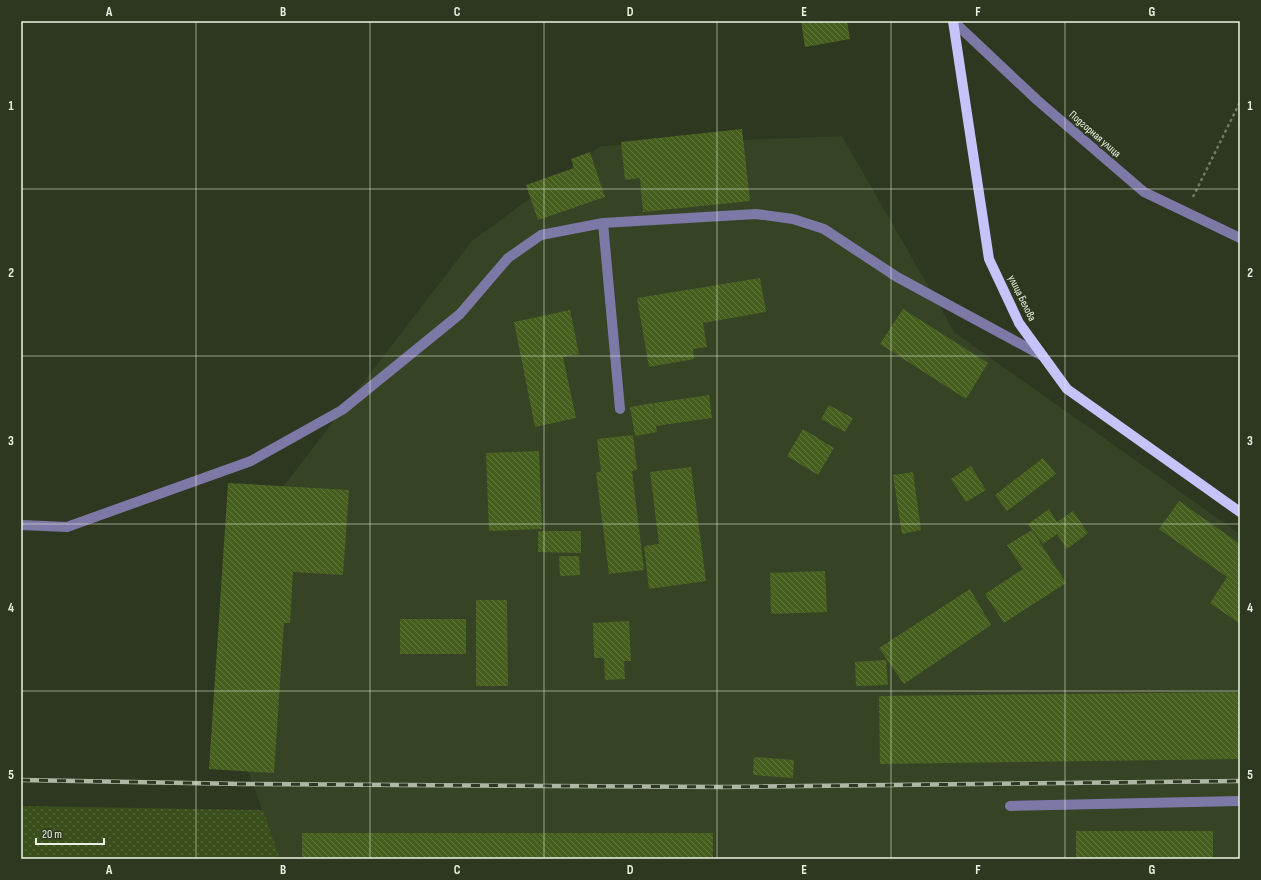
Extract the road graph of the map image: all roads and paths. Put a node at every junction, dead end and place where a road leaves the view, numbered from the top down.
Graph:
1 (953, 21) edge
2 (1240, 102) edge
3 (1185, 212) junction
4 (603, 223) junction
5 (1240, 238) edge
6 (1043, 356) junction
7 (620, 409) dead end
8 (1240, 512) edge
9 (21, 525) edge
10 (1240, 801) edge
11 (1010, 806) dead end

1 - 3 street, Подгорная улица
1 - 6 main road, улица Белова
2 - 3 path
3 - 5 street, Подгорная улица
4 - 6 street
4 - 7 street
4 - 9 street
6 - 8 main road, улица Белова
10 - 11 street

